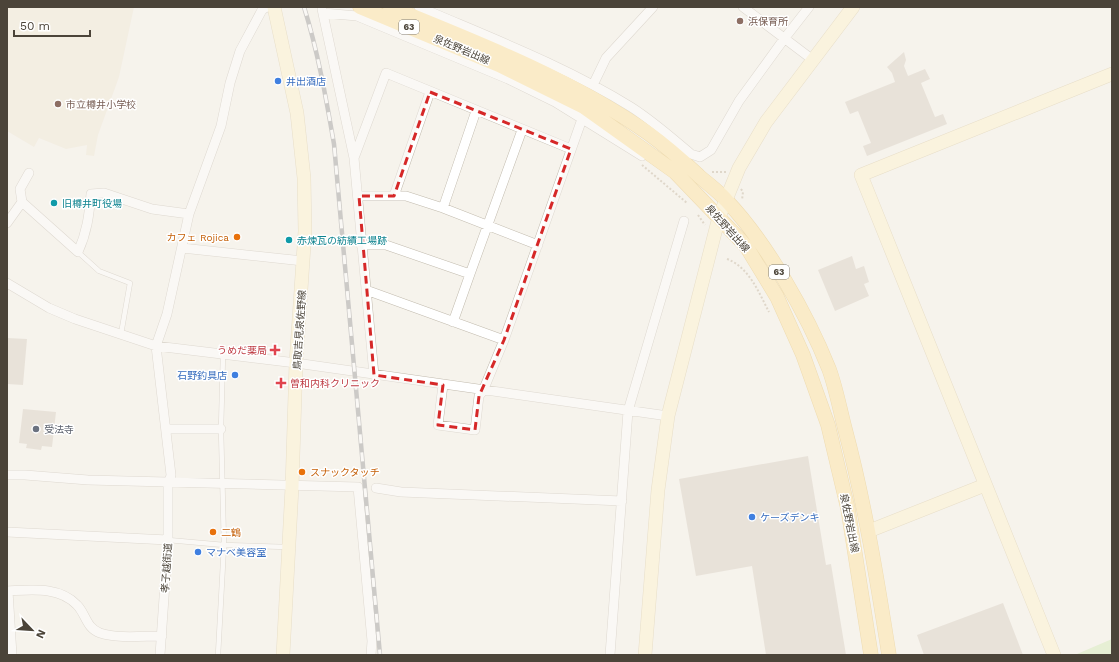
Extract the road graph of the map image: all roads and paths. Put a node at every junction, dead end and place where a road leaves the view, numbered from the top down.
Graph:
1 (267, 7) edge
2 (274, 7) edge
3 (360, 7) edge
4 (390, 7) edge
5 (419, 7) edge
6 (653, 7) edge
7 (744, 7) edge
8 (809, 7) edge
9 (853, 7) edge
10 (323, 10) edge
11 (784, 39) junction
12 (461, 42) junction
13 (813, 60) junction
14 (1112, 74) edge
15 (593, 85) junction
16 (430, 92) junction
17 (476, 111) junction
18 (582, 119) junction
19 (522, 130) junction
20 (571, 149) junction
21 (354, 158) junction
22 (640, 163) dead end
23 (707, 168) dead end
24 (729, 172) dead end
25 (29, 173) dead end
26 (685, 182) junction
27 (358, 196) junction
28 (394, 196) junction
29 (726, 200) junction
30 (22, 202) junction
31 (687, 203) dead end
32 (443, 208) junction
33 (189, 214) junction
34 (698, 214) dead end
35 (719, 217) junction
36 (684, 221) dead end
37 (7, 223) edge
38 (488, 226) junction
39 (707, 231) dead end
40 (361, 245) junction
41 (538, 245) junction
42 (182, 248) junction
43 (78, 252) junction
44 (728, 259) dead end
45 (303, 261) junction
46 (470, 274) junction
47 (7, 284) edge
48 (366, 290) junction
49 (770, 312) dead end
50 (453, 322) junction
51 (120, 336) junction
52 (504, 340) junction
53 (156, 346) junction
54 (223, 355) junction
55 (296, 363) junction
56 (374, 375) junction
57 (443, 385) junction
58 (483, 391) junction
59 (628, 411) junction
60 (668, 416) junction
61 (221, 429) junction
62 (167, 430) junction
63 (7, 475) edge
64 (170, 482) junction
65 (223, 483) junction
66 (986, 485) junction
67 (292, 486) junction
68 (376, 488) dead end
69 (622, 501) junction
70 (869, 531) junction
71 (7, 532) edge
72 (168, 540) junction
73 (224, 545) junction
74 (289, 547) junction
75 (7, 591) edge
76 (162, 636) junction
77 (12, 655) edge
78 (160, 655) edge
79 (218, 655) edge
80 (283, 655) edge
81 (371, 655) edge
82 (610, 655) edge
83 (645, 655) edge
84 (871, 655) edge
85 (890, 655) edge
86 (1054, 655) edge

1 - 33 street
2 - 45 street, 鳥取吉見泉佐野線
3 - 12 main road, 泉佐野岩出線 / 63
4 - 12 main road, 泉佐野岩出線 / 63
5 - 15 street
6 - 15 street
7 - 11 street
8 - 11 street
9 - 13 street
10 - 18 street
10 - 21 street
11 - 13 street
11 - 15 street
12 - 26 main road, 泉佐野岩出線 / 63
12 - 29 main road, 泉佐野岩出線 / 63
13 - 29 street
14 - 66 street
16 - 17 street
16 - 21 street
16 - 28 street
17 - 19 street
17 - 32 street
18 - 20 street
18 - 26 street
19 - 20 street
19 - 38 street
20 - 41 street
21 - 27 street
22 - 31 path
23 - 24 path
25 - 30 street
26 - 35 main road, 泉佐野岩出線 / 63
27 - 28 street
27 - 40 street
28 - 32 street
29 - 35 street
29 - 70 main road, 泉佐野岩出線 / 63
30 - 37 street
30 - 43 street
32 - 38 street
33 - 42 street
33 - 43 street
34 - 39 path
35 - 60 street
35 - 84 main road, 泉佐野岩出線 / 63
36 - 59 street
38 - 41 street
38 - 46 street
40 - 46 street
40 - 48 street
41 - 52 street
42 - 45 street
42 - 53 street
43 - 51 lane
44 - 49 path
45 - 55 street, 鳥取吉見泉佐野線
46 - 50 street
47 - 51 street
48 - 50 street
48 - 56 street
50 - 52 street
51 - 53 street
52 - 58 street
53 - 54 street
53 - 62 street, 孝子越街道
54 - 55 street
54 - 61 lane
55 - 56 street
55 - 67 street, 鳥取吉見泉佐野線
56 - 57 street
57 - 58 street
57 - 58 street
58 - 59 street
59 - 60 street
59 - 69 street
60 - 83 street
61 - 62 street
61 - 65 lane
62 - 64 street, 孝子越街道
63 - 64 street
64 - 65 street
64 - 72 street, 孝子越街道
65 - 67 street
65 - 73 lane
66 - 70 street
66 - 86 street
67 - 74 street, 鳥取吉見泉佐野線
67 - 81 street
68 - 69 street
69 - 82 street
70 - 85 main road, 泉佐野岩出線 / 63
71 - 72 street
72 - 73 lane
72 - 76 street, 孝子越街道
73 - 74 lane
73 - 79 lane
74 - 80 street, 鳥取吉見泉佐野線
75 - 76 street
75 - 77 street
76 - 78 street, 孝子越街道

